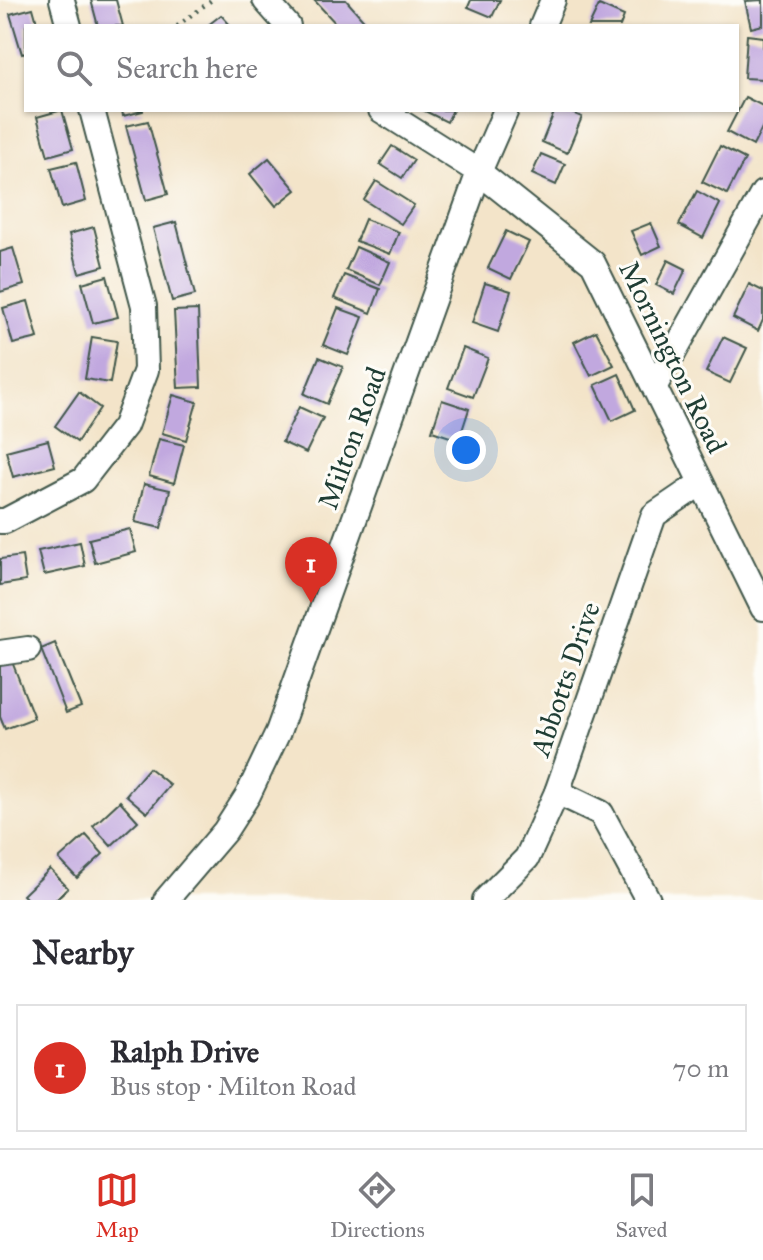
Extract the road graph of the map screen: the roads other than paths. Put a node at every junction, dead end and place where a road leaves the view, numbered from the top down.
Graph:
1 (62, 0) edge
2 (265, 0) edge
3 (553, 0) edge
4 (68, 24) edge
5 (286, 24) edge
6 (543, 24) edge
7 (93, 112) edge
8 (384, 112) edge
9 (505, 112) edge
10 (479, 172) junction
11 (763, 193) edge
12 (655, 386) junction
13 (701, 483) junction
14 (0, 521) edge
15 (763, 608) edge
16 (28, 649) dead end
17 (0, 653) edge
18 (557, 792) junction
19 (166, 900) edge
20 (485, 900) edge
21 (648, 900) edge

1 - 4 street
2 - 5 street
3 - 6 street
7 - 14 street
8 - 10 street, Mornington Road
9 - 10 street, Milton Road
10 - 12 street, Mornington Road
10 - 19 street, Milton Road
11 - 12 street
12 - 13 street, Mornington Road
13 - 15 street, Mornington Road
13 - 18 street, Abbotts Drive
16 - 17 street
18 - 20 street, Abbotts Drive
18 - 21 street

